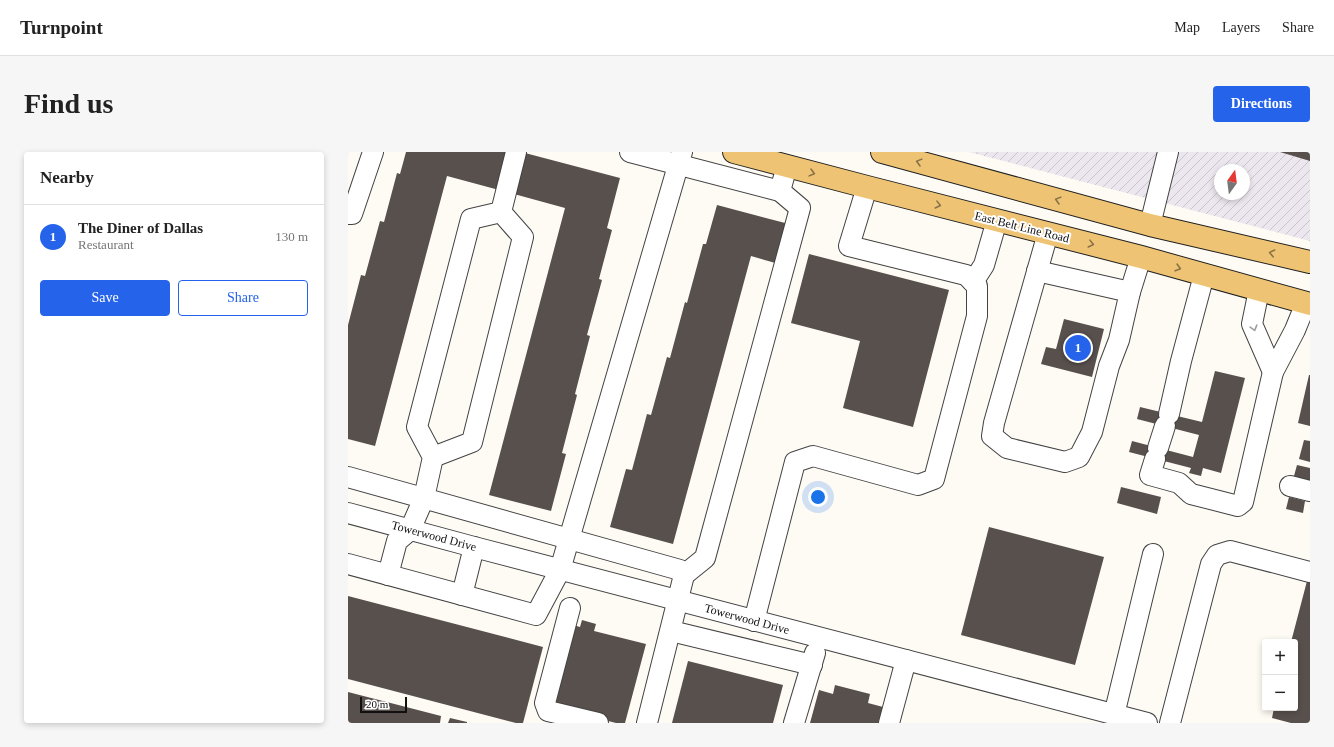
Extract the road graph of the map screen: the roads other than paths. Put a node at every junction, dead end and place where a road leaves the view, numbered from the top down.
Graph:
1 (373, 152) edge
2 (516, 152) edge
3 (630, 152) edge
4 (734, 152) edge
5 (882, 152) edge
6 (1168, 152) edge
7 (680, 158) edge
8 (787, 166) junction
9 (867, 188) junction
10 (780, 191) junction
11 (501, 212) junction
12 (348, 214) edge
13 (997, 220) junction
14 (1150, 225) junction
15 (1048, 233) junction
16 (1141, 257) junction
17 (1310, 262) edge
18 (1037, 271) junction
19 (1204, 275) junction
20 (973, 282) junction
21 (1259, 290) junction
22 (1130, 292) junction
23 (1308, 304) edge
24 (1273, 372) junction
25 (433, 457) junction
26 (348, 477) edge
27 (1290, 486) dead end
28 (1310, 491) edge
29 (424, 498) junction
30 (348, 513) edge
31 (410, 530) junction
32 (568, 539) junction
33 (474, 547) junction
34 (1153, 554) dead end
35 (348, 564) edge
36 (560, 570) junction
37 (1310, 572) edge
38 (388, 575) junction
39 (684, 575) junction
40 (462, 595) junction
41 (678, 601) junction
42 (570, 608) dead end
43 (754, 621) junction
44 (671, 631) junction
45 (820, 638) junction
46 (906, 660) junction
47 (812, 665) junction
48 (1114, 715) junction
49 (598, 723) edge
50 (648, 723) edge
51 (794, 723) edge
52 (889, 723) edge
53 (1147, 723) edge
54 (1170, 723) edge

1 - 12 street
2 - 11 street
3 - 7 street
4 - 8 main road, East Belt Line Road
14 -> 5 main road
6 - 14 street
7 - 10 street
7 - 32 street
8 -> 9 main road, East Belt Line Road
8 - 10 street
9 -> 13 main road, East Belt Line Road
9 - 20 street
10 - 39 street
11 - 25 street
11 - 25 street
13 - 15 main road, East Belt Line Road
13 - 20 street
14 - 16 main road
17 -> 14 main road
15 -> 16 main road, East Belt Line Road
15 - 18 street
16 -> 19 main road, East Belt Line Road
16 - 22 street
18 - 22 street
18 - 22 street
19 - 21 main road, East Belt Line Road
19 - 24 street
20 - 43 street
21 - 23 main road, East Belt Line Road
21 -> 24 street
23 - 24 street
25 - 29 street
26 - 29 street
27 - 28 street
29 - 31 street
29 - 32 street
30 - 31 street, Towerwood Drive
31 - 33 street, Towerwood Drive
31 - 38 street
32 - 36 street
32 - 39 street
33 - 36 street, Towerwood Drive
33 - 40 street
34 - 48 street
35 - 38 street
36 - 40 street
36 - 41 street, Towerwood Drive
37 - 54 street
38 - 40 street
39 - 41 street
41 - 43 street, Towerwood Drive
41 - 44 street
42 - 49 street
43 - 45 street, Towerwood Drive
44 - 47 street
44 - 50 street
45 - 46 street, Towerwood Drive
45 - 47 street
46 - 48 street, Towerwood Drive
46 - 52 street
47 - 51 street
48 - 53 street, Towerwood Drive

